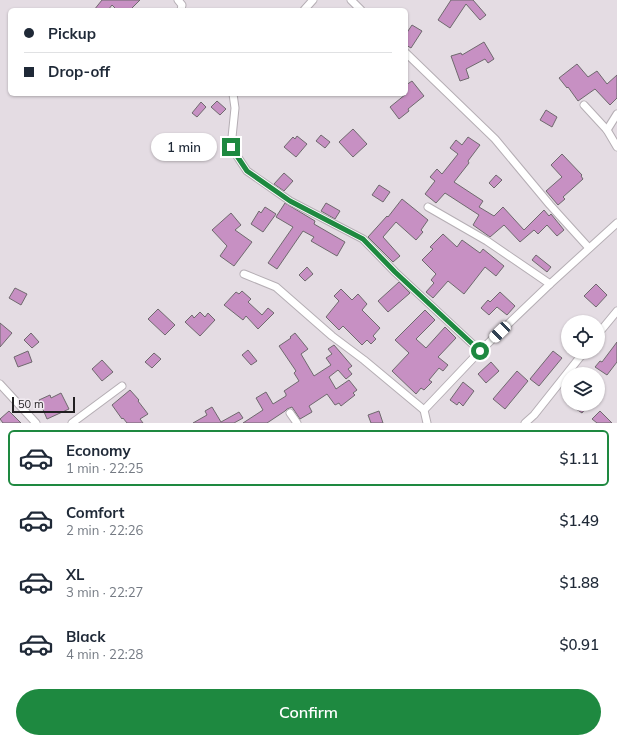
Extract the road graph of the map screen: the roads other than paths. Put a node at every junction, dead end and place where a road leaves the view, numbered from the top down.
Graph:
1 (313, 0) edge
2 (351, 0) edge
3 (306, 8) edge
4 (359, 8) edge
5 (408, 55) edge
6 (233, 96) edge
7 (584, 105) dead end
8 (617, 114) edge
9 (607, 130) junction
10 (617, 147) edge
11 (428, 206) dead end
12 (617, 223) edge
13 (589, 248) junction
14 (244, 274) dead end
15 (550, 284) junction
16 (617, 311) edge
17 (605, 326) edge
18 (480, 351) junction
19 (578, 359) edge
20 (122, 386) dead end
21 (1, 387) edge
22 (424, 410) junction
23 (290, 413) dead end
24 (36, 423) edge
25 (72, 423) edge
26 (297, 423) edge
27 (427, 423) edge
28 (525, 423) edge

1 - 3 street
2 - 4 street
5 - 13 street
6 - 18 street
7 - 9 street
8 - 9 street
9 - 10 street
11 - 15 street
12 - 13 street
13 - 15 street
14 - 22 street
15 - 18 street
16 - 17 street
18 - 22 street
19 - 28 street
20 - 25 street
21 - 24 street
22 - 27 street
23 - 26 street

